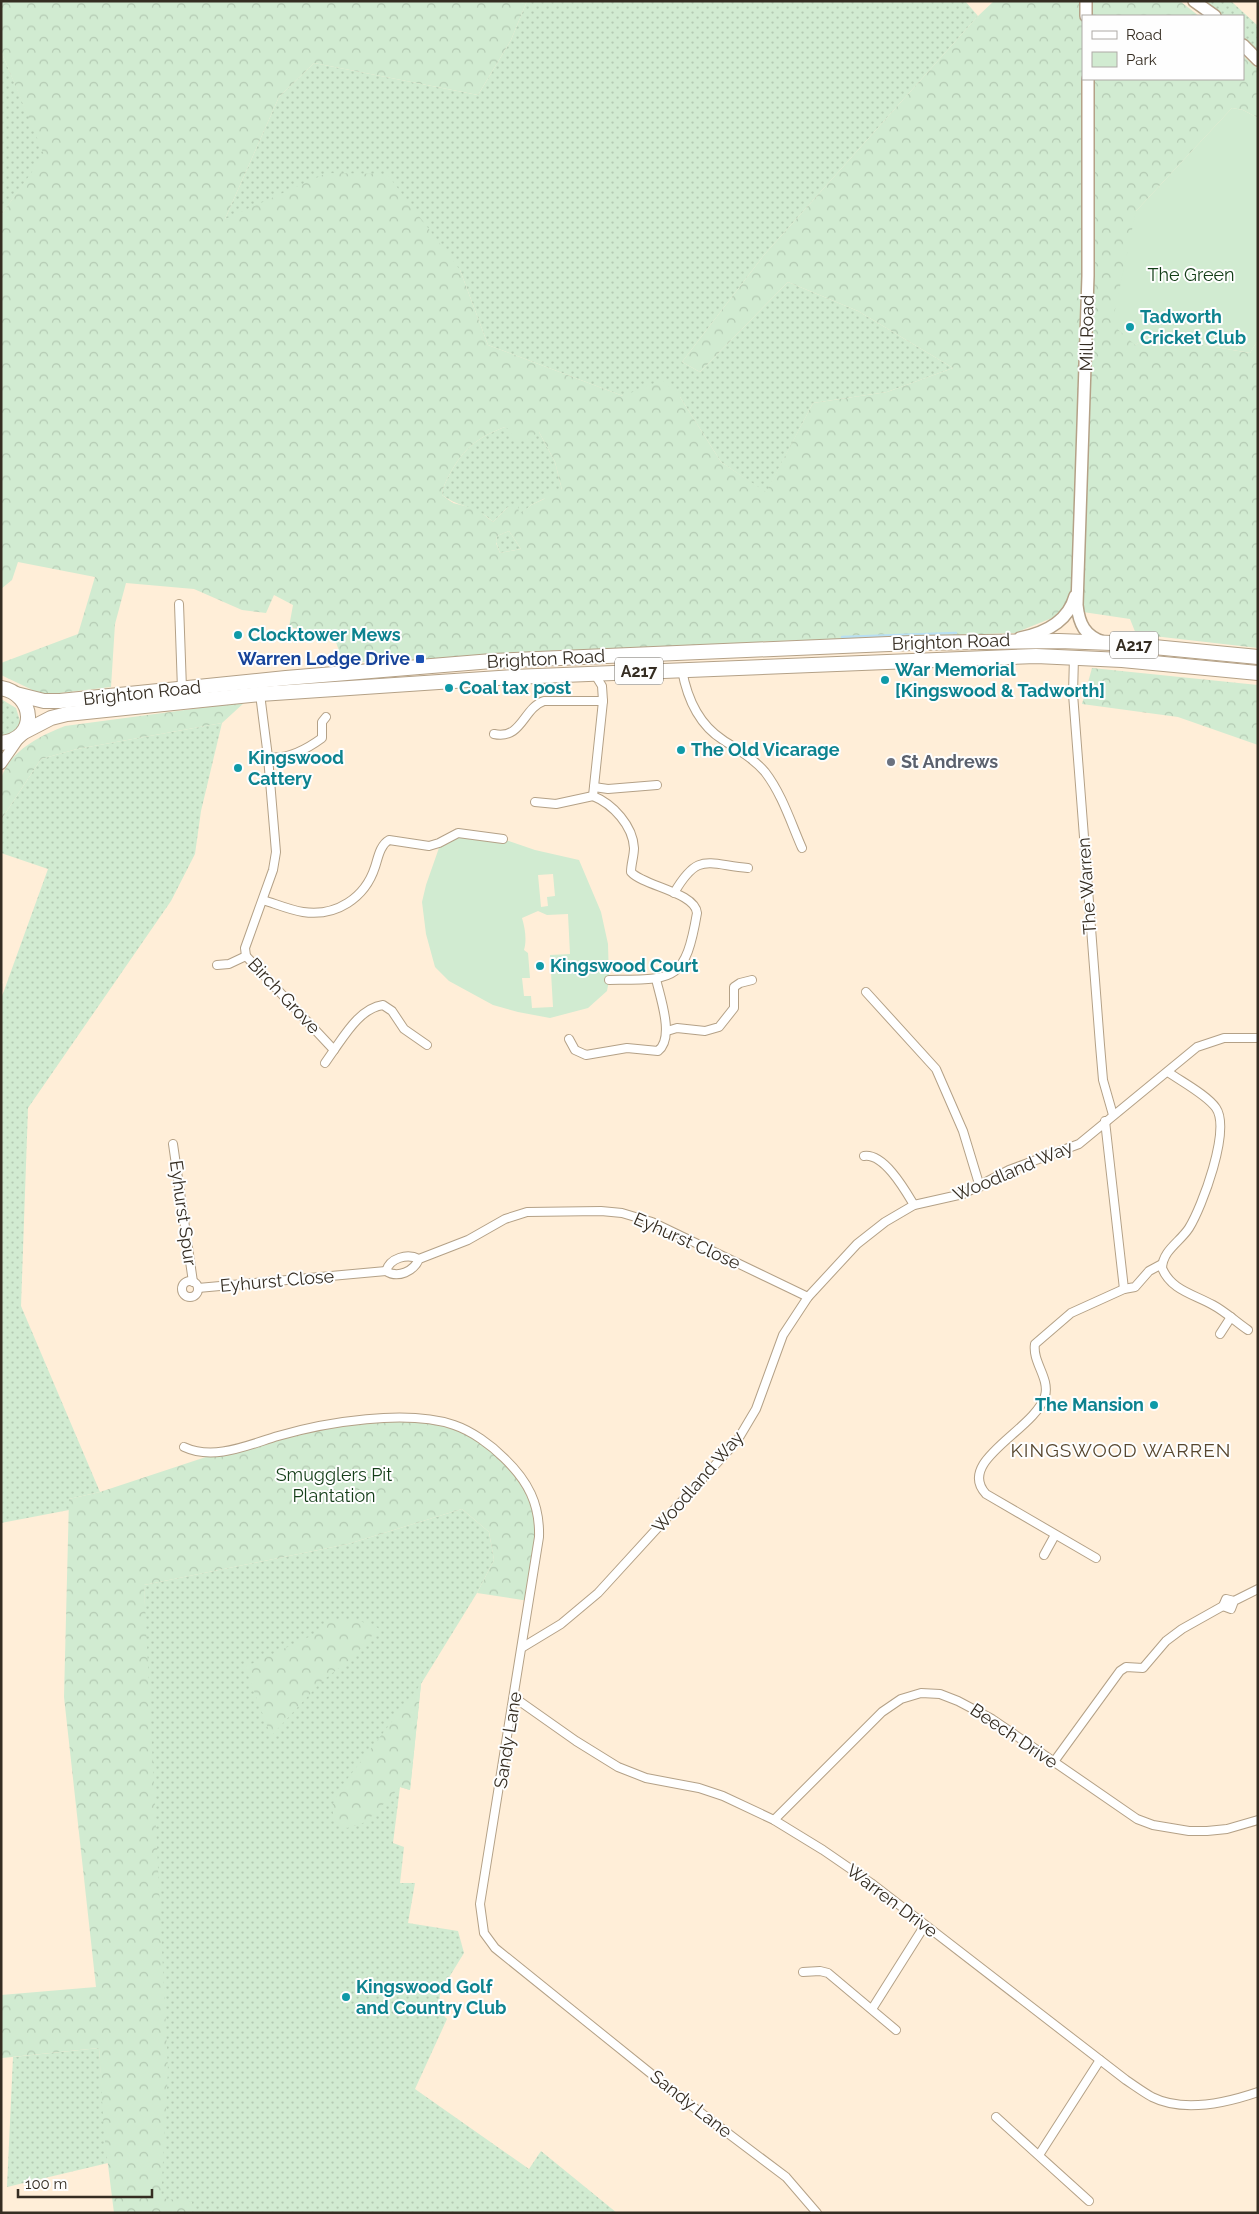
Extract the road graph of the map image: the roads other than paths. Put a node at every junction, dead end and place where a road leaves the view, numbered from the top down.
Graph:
1 (1086, 1) edge
2 (1194, 1) edge
3 (1086, 15) edge
4 (1214, 15) edge
5 (1244, 45) edge
6 (1258, 60) edge
7 (1088, 80) edge
8 (1077, 586) junction
9 (179, 604) dead end
10 (1010, 640) junction
11 (1107, 643) junction
12 (1074, 657) junction
13 (1258, 657) edge
14 (682, 670) junction
15 (594, 673) junction
16 (1258, 673) edge
17 (1, 688) edge
18 (182, 689) junction
19 (16, 694) junction
20 (260, 694) junction
21 (603, 701) junction
22 (326, 717) dead end
23 (494, 734) dead end
24 (22, 735) junction
25 (1, 743) edge
26 (268, 757) junction
27 (1, 764) edge
28 (658, 785) dead end
29 (594, 787) junction
30 (593, 796) junction
31 (535, 802) dead end
32 (503, 839) dead end
33 (802, 848) dead end
34 (748, 868) dead end
35 (674, 893) junction
36 (263, 900) junction
37 (246, 956) junction
38 (217, 964) dead end
39 (656, 979) junction
40 (610, 980) dead end
41 (752, 980) dead end
42 (866, 992) dead end
43 (667, 1031) junction
44 (1258, 1038) edge
45 (569, 1039) dead end
46 (427, 1045) dead end
47 (334, 1050) junction
48 (325, 1063) dead end
49 (1168, 1072) junction
50 (1113, 1115) junction
51 (1106, 1121) junction
52 (173, 1144) dead end
53 (864, 1156) dead end
54 (980, 1186) junction
55 (914, 1205) junction
56 (419, 1259) junction
57 (1162, 1264) junction
58 (386, 1271) junction
59 (196, 1285) joint
60 (1124, 1289) junction
61 (808, 1297) junction
62 (1231, 1318) junction
63 (1248, 1330) dead end
64 (1220, 1334) dead end
65 (184, 1447) dead end
66 (1055, 1535) junction
67 (1044, 1554) dead end
68 (1096, 1558) dead end
69 (1258, 1589) edge
70 (523, 1647) junction
71 (515, 1698) junction
72 (1053, 1763) junction
73 (774, 1820) junction
74 (1258, 1820) edge
75 (925, 1926) junction
76 (803, 1972) dead end
77 (872, 2008) junction
78 (896, 2030) dead end
79 (1100, 2060) junction
80 (1258, 2092) edge
81 (996, 2116) dead end
82 (1039, 2155) junction
83 (1089, 2200) dead end
84 (817, 2213) edge

1 - 3 main road
2 - 4 main road
5 - 6 main road
7 - 8 main road, Mill Road
8 - 10 main road, Mill Road
8 - 11 main road, Mill Road
9 - 18 street
10 - 11 highway, Brighton Road / A217
10 - 18 highway, Brighton Road / A217
11 - 13 highway, Brighton Road / A217
12 - 14 highway, Brighton Road / A217
12 - 16 highway, Brighton Road / A217
12 - 50 street, The Warren
14 - 15 highway, Brighton Road / A217
14 - 33 street
15 - 20 highway, Brighton Road / A217
15 - 21 street
17 - 19 highway, A217
18 - 19 highway, Brighton Road / A217
19 - 24 highway
20 - 24 highway, Brighton Road / A217
20 - 26 street, Birch Grove
21 - 23 street
21 - 29 street
22 - 26 street
24 - 25 highway, A217
24 - 27 street
26 - 36 street, Birch Grove
28 - 29 street
29 - 30 street
30 - 31 street
30 - 35 street
32 - 36 street
34 - 35 street
35 - 39 street
36 - 37 street, Birch Grove
37 - 38 street
37 - 47 street, Birch Grove
39 - 40 street
39 - 43 street
41 - 43 street
42 - 54 street
43 - 45 street
44 - 49 street, Woodland Way
46 - 47 street, Birch Grove
47 - 48 street
49 - 50 street, Woodland Way
49 - 57 street
50 - 51 street, Woodland Way
51 - 54 street, Woodland Way
51 - 60 street
52 - 59 street, Eyhurst Spur
53 - 55 street
54 - 55 street, Woodland Way
55 - 61 street, Woodland Way
56 - 58 street, Eyhurst Close
56 - 58 street, Eyhurst Close
56 - 61 street, Eyhurst Close
57 - 60 street
57 - 62 street
58 - 59 street, Eyhurst Close
60 - 66 street
61 - 70 street, Woodland Way
62 - 63 street
62 - 64 street
65 - 70 street, Sandy Lane
66 - 67 street
66 - 68 street
69 - 72 street
70 - 71 street, Sandy Lane
71 - 73 street, Warren Drive
71 - 84 street, Sandy Lane
72 - 73 street, Beech Drive
72 - 74 street, Beech Drive
73 - 75 street, Warren Drive
75 - 77 street
75 - 79 street, Warren Drive
76 - 77 street
77 - 78 street
79 - 80 street, Warren Drive
79 - 82 street
81 - 82 street
82 - 83 street

